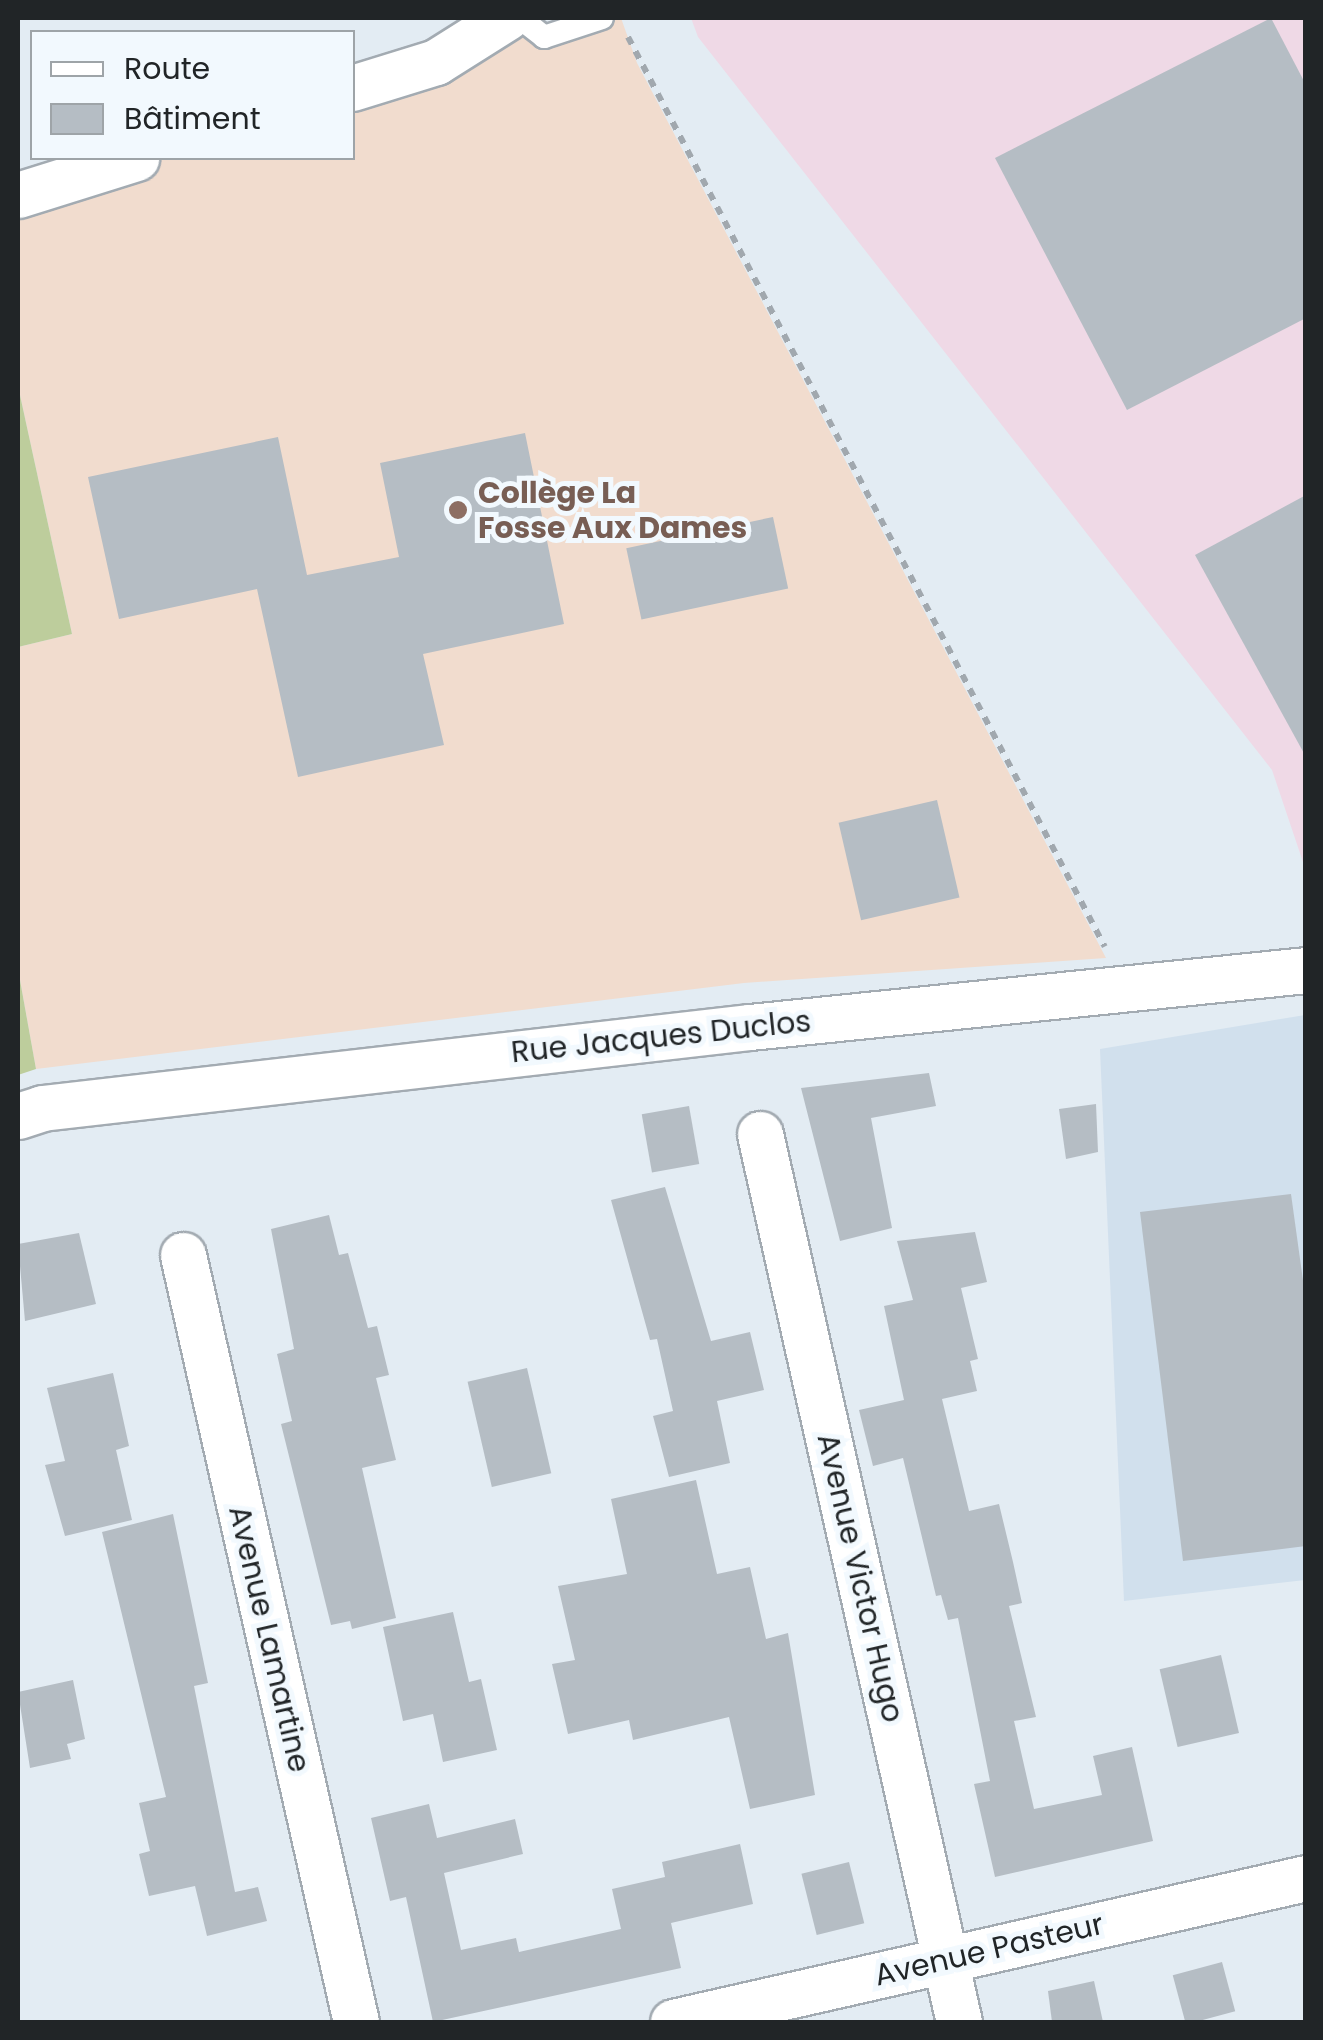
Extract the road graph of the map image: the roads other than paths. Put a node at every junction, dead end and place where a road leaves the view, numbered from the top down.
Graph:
1 (506, 18) edge
2 (520, 18) edge
3 (602, 18) edge
4 (355, 87) edge
5 (130, 160) edge
6 (18, 195) edge
7 (1293, 975) edge
8 (18, 1116) edge
9 (760, 1134) dead end
10 (183, 1255) dead end
11 (1306, 1878) edge
12 (944, 1960) junction
13 (356, 2022) edge
14 (674, 2022) edge
15 (959, 2022) edge

1 - 4 street
2 - 3 lane
5 - 6 street
7 - 8 street, Rue Jacques Duclos
9 - 12 street, Avenue Victor Hugo
10 - 13 street, Avenue Lamartine
11 - 12 street, Avenue Pasteur
12 - 14 street, Avenue Pasteur
12 - 15 street, Avenue Victor Hugo

